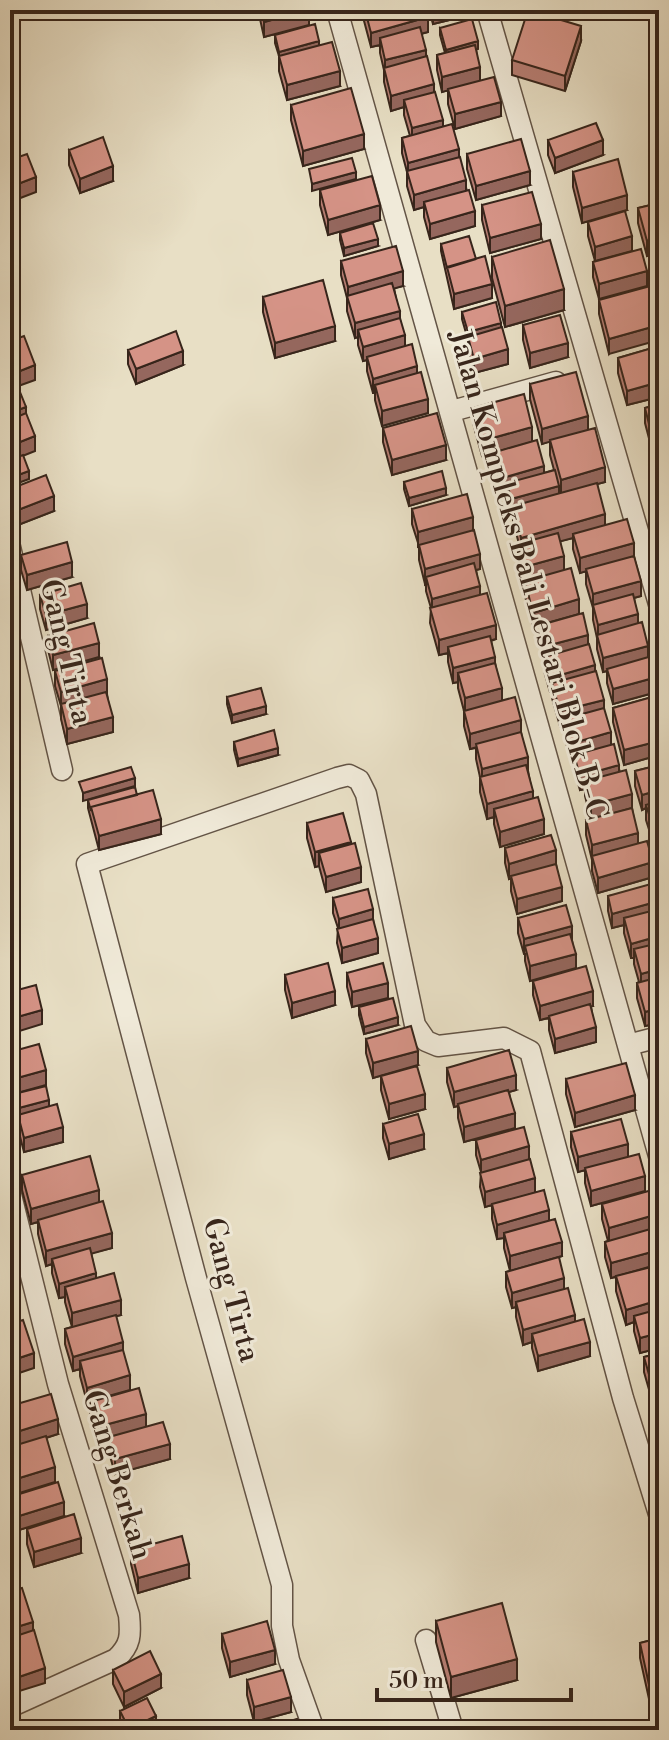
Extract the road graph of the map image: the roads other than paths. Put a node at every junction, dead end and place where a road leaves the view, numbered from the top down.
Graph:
1 (337, 10) edge
2 (487, 10) edge
3 (590, 373) junction
4 (452, 411) junction
5 (10, 547) edge
6 (659, 604) edge
7 (62, 770) dead end
8 (659, 1037) edge
9 (628, 1045) junction
10 (659, 1156) edge
11 (10, 1191) edge
12 (659, 1514) edge
13 (426, 1640) dead end
14 (10, 1707) edge
15 (314, 1730) edge
16 (453, 1730) edge

1 - 4 street, Jalan Kompleks Bali Lestari Blok B-C
2 - 3 street
3 - 4 street
3 - 6 street
4 - 9 street, Jalan Kompleks Bali Lestari Blok B-C
5 - 7 street, Gang Tirta
8 - 9 street
9 - 10 street, Jalan Kompleks Bali Lestari Blok B-C
11 - 14 street, Gang Berkah
12 - 15 street, Gang Tirta
13 - 16 street

